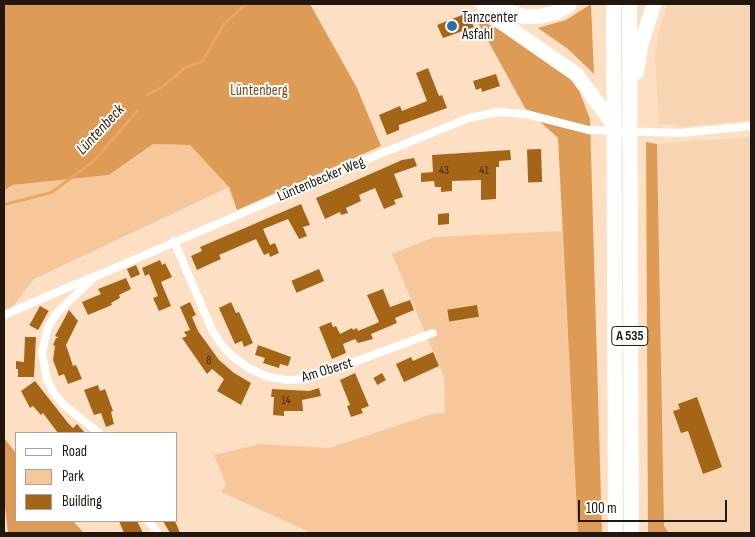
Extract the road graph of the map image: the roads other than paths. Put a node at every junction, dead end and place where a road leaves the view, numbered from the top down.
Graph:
1 (482, 4) edge
2 (498, 4) edge
3 (569, 4) edge
4 (612, 4) edge
5 (629, 4) edge
6 (653, 4) edge
7 (612, 123) junction
8 (629, 123) junction
9 (751, 126) edge
10 (174, 241) junction
11 (94, 277) junction
12 (4, 315) edge
13 (433, 334) dead end
14 (98, 432) edge
15 (150, 522) edge
16 (156, 533) edge
17 (615, 533) edge
18 (632, 533) edge

1 - 7 highway
2 - 3 highway
4 - 7 highway, A 535
5 - 8 highway, A 535
6 - 8 highway
7 - 17 highway, A 535
8 - 18 highway, A 535
9 - 10 street, Lüntenbecker Weg
10 - 11 street, Lüntenbecker Weg
10 - 13 street, Am Oberst
11 - 12 street
11 - 14 street, Lüntenbecker Weg
15 - 16 street

